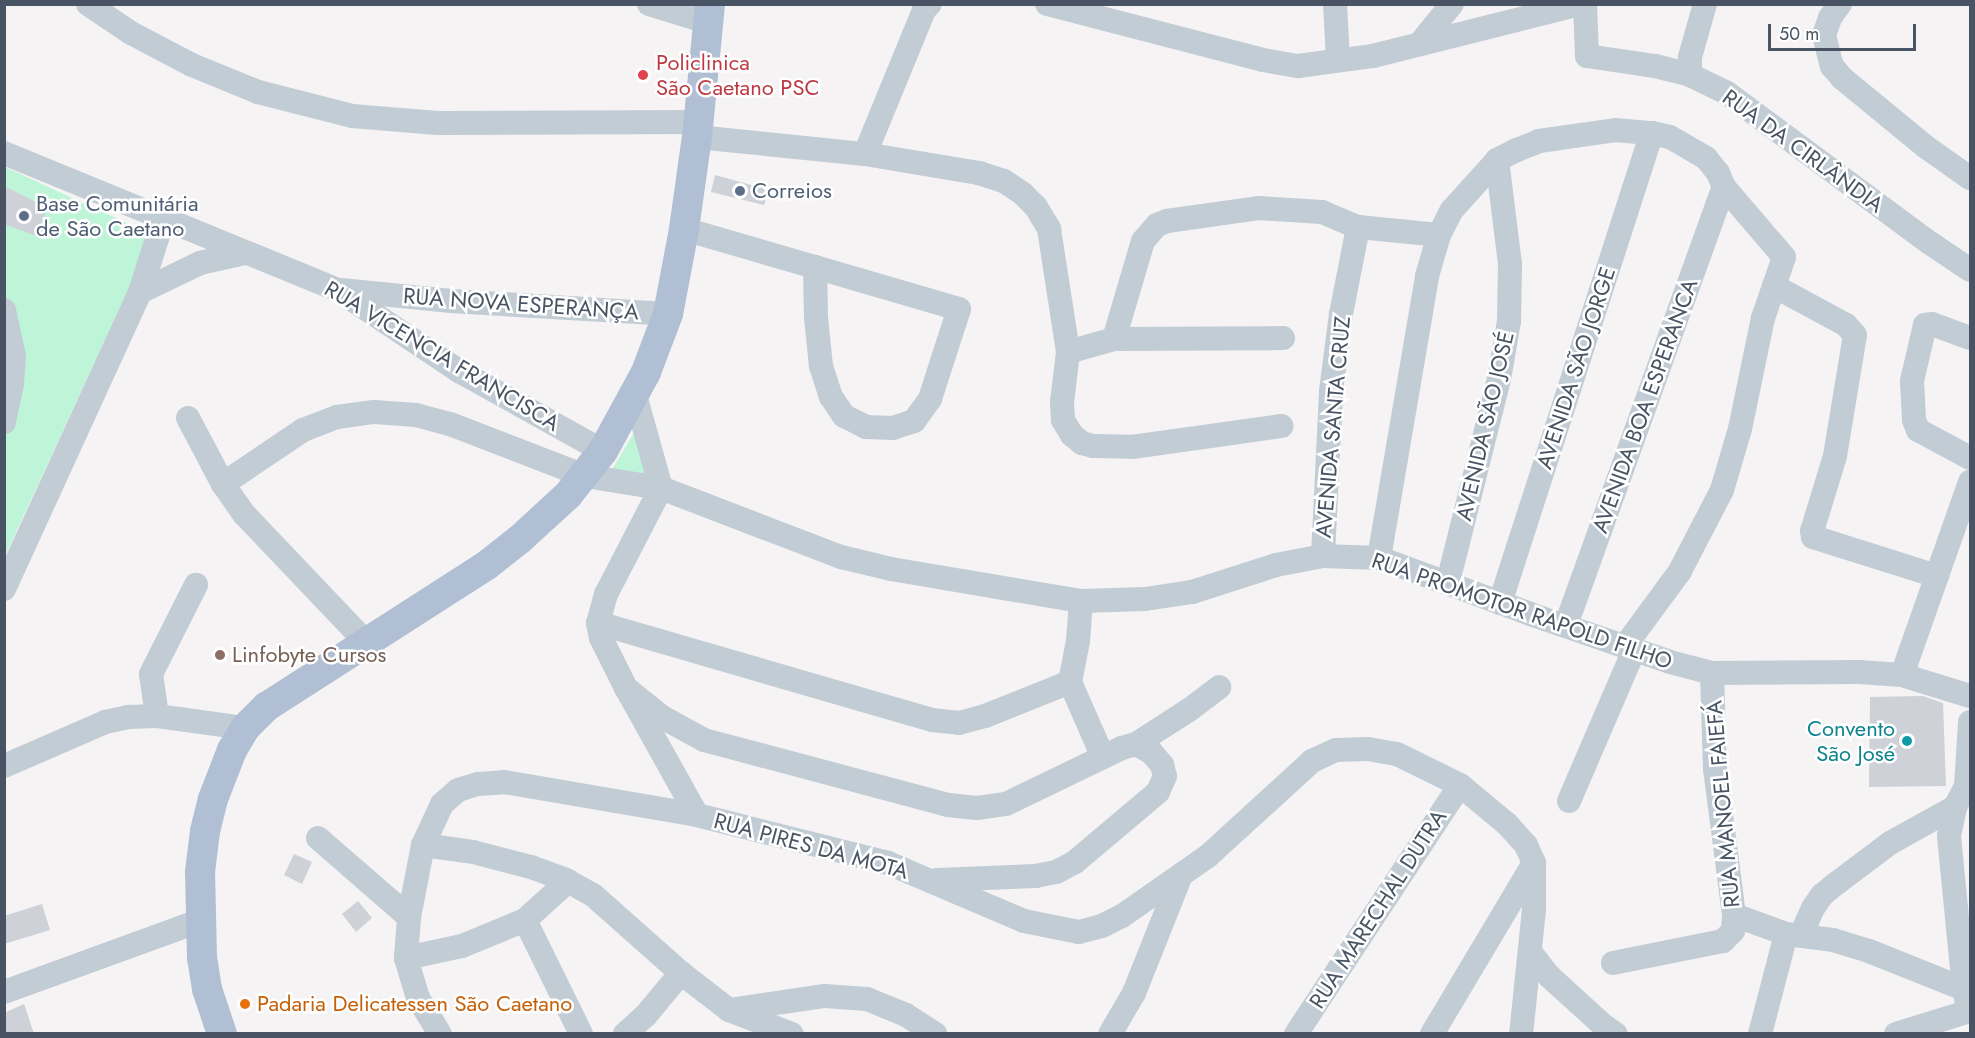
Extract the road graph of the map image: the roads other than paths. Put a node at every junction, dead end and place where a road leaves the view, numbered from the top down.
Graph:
1 (88, 4) edge
2 (649, 4) edge
3 (930, 4) edge
4 (1047, 4) edge
5 (1335, 4) edge
6 (1452, 4) edge
7 (1583, 4) edge
8 (1840, 4) edge
9 (1704, 7) edge
10 (709, 13) edge
11 (1421, 42) junction
12 (1338, 60) junction
13 (1690, 75) junction
14 (698, 130) junction
15 (1652, 133) junction
16 (4, 153) edge
17 (865, 153) junction
18 (1497, 160) junction
19 (1971, 178) edge
20 (1724, 187) junction
21 (164, 220) junction
22 (1358, 227) junction
23 (684, 229) junction
24 (1439, 235) junction
25 (245, 254) junction
26 (815, 267) junction
27 (1971, 270) edge
28 (1774, 286) junction
29 (338, 290) junction
30 (140, 292) junction
31 (4, 310) edge
32 (668, 315) junction
33 (1283, 338) dead end
34 (1971, 338) edge
35 (1114, 339) junction
36 (1068, 352) junction
37 (635, 396) junction
38 (188, 418) dead end
39 (4, 422) edge
40 (1282, 426) dead end
41 (603, 451) junction
42 (1971, 458) edge
43 (585, 476) junction
44 (1970, 482) edge
45 (223, 484) junction
46 (661, 488) junction
47 (1323, 556) junction
48 (1379, 558) junction
49 (1937, 576) junction
50 (1448, 582) junction
51 (196, 585) dead end
52 (4, 589) edge
53 (1081, 601) junction
54 (1500, 603) junction
55 (598, 623) junction
56 (1566, 625) junction
57 (366, 642) junction
58 (1629, 653) junction
59 (1712, 673) junction
60 (1902, 675) junction
61 (1070, 682) junction
62 (1219, 687) dead end
63 (626, 688) junction
64 (1971, 696) edge
65 (157, 716) junction
66 (1971, 722) edge
67 (245, 728) junction
68 (1136, 744) junction
69 (1103, 757) junction
70 (4, 766) edge
71 (1460, 785) junction
72 (1964, 794) edge
73 (1569, 801) dead end
74 (697, 815) junction
75 (318, 838) dead end
76 (423, 845) junction
77 (1534, 862) junction
78 (1181, 874) junction
79 (931, 880) junction
80 (568, 881) junction
81 (409, 917) junction
82 (525, 920) junction
83 (199, 921) junction
84 (1732, 925) junction
85 (1793, 935) junction
86 (1531, 953) junction
87 (406, 958) junction
88 (1613, 963) dead end
89 (681, 973) junction
90 (4, 992) edge
91 (1968, 1003) edge
92 (729, 1010) junction
93 (222, 1034) edge
94 (440, 1034) edge
95 (581, 1034) edge
96 (625, 1034) edge
97 (792, 1034) edge
98 (935, 1034) edge
99 (1110, 1034) edge
100 (1296, 1034) edge
101 (1432, 1034) edge
102 (1521, 1034) edge
103 (1616, 1034) edge
104 (1760, 1034) edge
105 (1896, 1034) edge

1 - 14 street
2 - 10 street
3 - 17 street
4 - 12 street
5 - 12 street
6 - 11 street
7 - 11 street
7 - 13 street, RUA DA CIRLÂNDIA
8 - 19 street
9 - 13 street
10 - 14 main road
11 - 12 street
13 - 27 street, RUA DA CIRLÂNDIA
14 - 17 street
14 - 23 main road
15 - 18 street
15 - 20 street
15 - 54 street, AVENIDA SÃO JORGE
16 - 21 street, RUA VICENCIA FRANCISCA
17 - 36 street
18 - 24 street
18 - 50 street, AVENIDA SÃO JOSÉ
20 - 28 street
20 - 56 street, AVENIDA BOA ESPERANCA
21 - 25 street, RUA VICENCIA FRANCISCA
21 - 30 street
22 - 24 street
22 - 35 street
22 - 47 street, AVENIDA SANTA CRUZ
23 - 26 street
23 - 32 main road
24 - 48 street
25 - 29 street, RUA VICENCIA FRANCISCA
25 - 30 street
26 - 26 street
28 - 49 street
28 - 58 street
29 - 32 street, RUA NOVA ESPERANÇA
29 - 41 street, RUA VICENCIA FRANCISCA
30 - 52 street
31 - 39 street
32 - 37 main road
33 - 35 street
34 - 42 street
35 - 36 street
36 - 40 street
37 - 41 main road
37 - 46 street
38 - 45 street
41 - 43 main road
43 - 45 street, RUA PROMOTOR RAPOLD FILHO
43 - 46 street, RUA PROMOTOR RAPOLD FILHO
43 - 57 main road
44 - 49 street
45 - 57 street
46 - 53 street, RUA PROMOTOR RAPOLD FILHO
46 - 55 street
47 - 48 street, RUA PROMOTOR RAPOLD FILHO
47 - 53 street, RUA PROMOTOR RAPOLD FILHO
48 - 50 street, RUA PROMOTOR RAPOLD FILHO
49 - 60 street
50 - 54 street, RUA PROMOTOR RAPOLD FILHO
51 - 65 street
53 - 61 street
54 - 56 street, RUA PROMOTOR RAPOLD FILHO
55 - 61 street
55 - 63 street
56 - 58 street, RUA PROMOTOR RAPOLD FILHO
57 - 67 main road
58 - 59 street, RUA PROMOTOR RAPOLD FILHO
58 - 73 street
59 - 60 street, RUA PROMOTOR RAPOLD FILHO
59 - 84 street, RUA MANOEL FAIEFÁ
60 - 64 street, RUA PROMOTOR RAPOLD FILHO
61 - 69 street
62 - 68 street
63 - 69 street
63 - 74 street
65 - 67 street
65 - 70 street
66 - 72 street
67 - 83 main road
68 - 69 street
68 - 79 street
71 - 77 street, RUA PIRES DA MOTA
71 - 78 street, RUA PIRES DA MOTA
71 - 100 street, RUA MARECHAL DUTRA
72 - 85 street
72 - 91 street
74 - 76 street, RUA PIRES DA MOTA
74 - 79 street, RUA PIRES DA MOTA
75 - 81 street
76 - 80 street
76 - 81 street, RUA PIRES DA MOTA
77 - 86 street
77 - 101 street
78 - 79 street, RUA PIRES DA MOTA
78 - 99 street
80 - 82 street
80 - 89 street
81 - 87 street, RUA PIRES DA MOTA
82 - 87 street
82 - 95 street
83 - 90 street
83 - 93 main road
84 - 85 street
84 - 88 street
85 - 91 street
85 - 104 street
86 - 102 street
86 - 103 street
87 - 94 street, RUA PIRES DA MOTA
89 - 92 street
89 - 96 street
91 - 105 street
92 - 97 street
92 - 98 street

